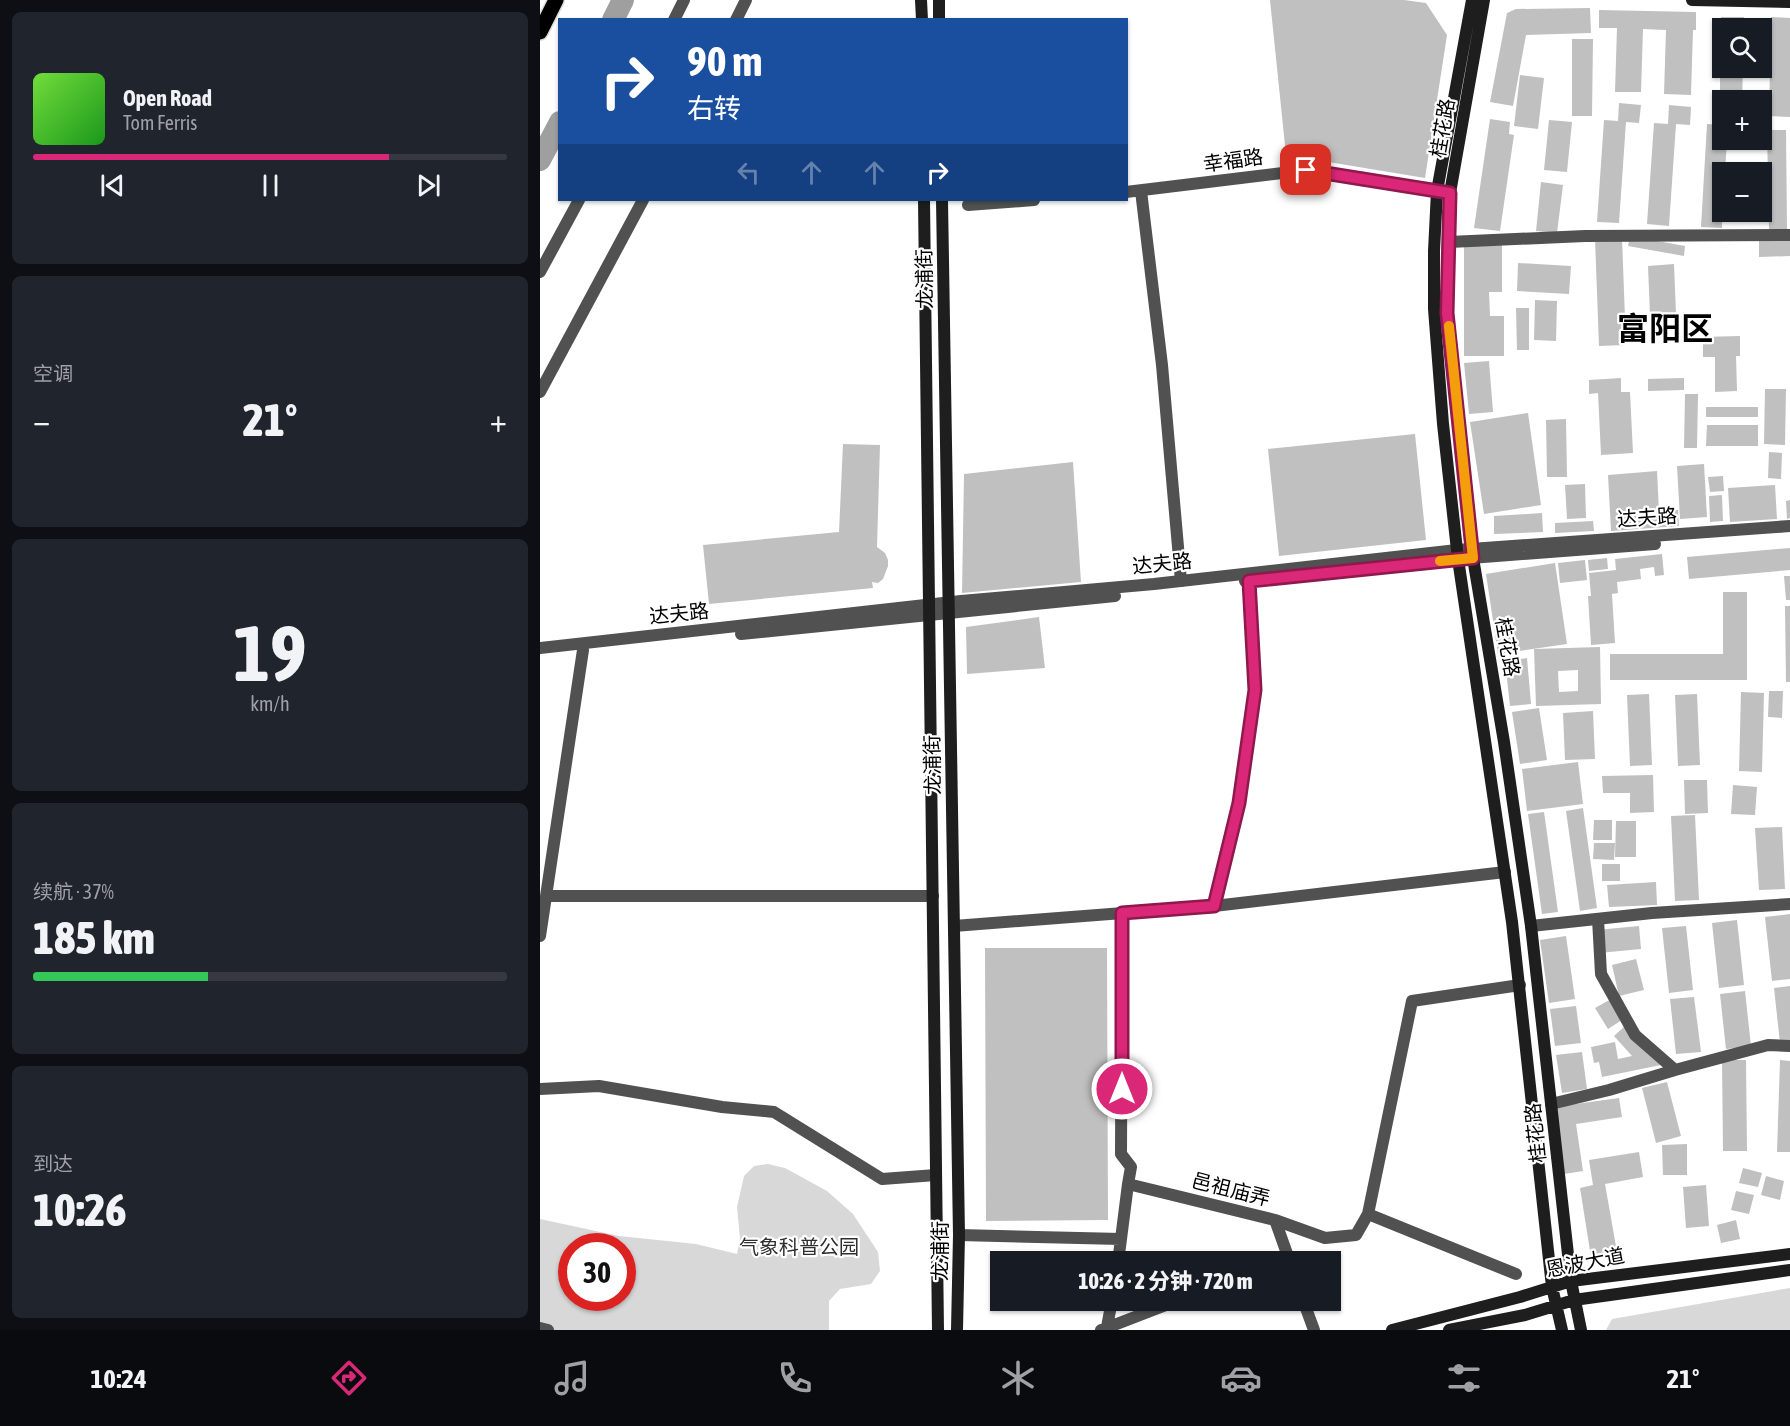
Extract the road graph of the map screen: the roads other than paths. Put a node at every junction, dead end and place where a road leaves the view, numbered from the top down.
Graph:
1 (556, 0) edge
2 (684, 0) edge
3 (746, 0) edge
4 (921, 0) edge
5 (939, 0) edge
6 (1472, 0) edge
7 (1484, 0) edge
8 (1692, 0) edge
9 (1790, 2) edge
10 (675, 18) edge
11 (737, 18) edge
12 (922, 18) edge
13 (939, 18) edge
14 (540, 33) edge
15 (1141, 191) junction
16 (1437, 191) junction
17 (1128, 192) edge
18 (1450, 193) junction
19 (578, 201) edge
20 (642, 201) edge
21 (924, 201) edge
22 (942, 201) edge
23 (1021, 201) edge
24 (968, 205) dead end
25 (1790, 235) edge
26 (1449, 242) junction
27 (540, 272) edge
28 (540, 392) edge
29 (1790, 526) edge
30 (1790, 534) edge
31 (1472, 554) junction
32 (1457, 555) junction
33 (1181, 581) junction
34 (1249, 581) junction
35 (949, 608) junction
36 (929, 610) junction
37 (540, 648) edge
38 (583, 650) junction
39 (540, 655) edge
40 (1505, 872) junction
41 (933, 896) junction
42 (544, 903) edge
43 (1790, 904) edge
44 (1214, 906) junction
45 (1122, 913) junction
46 (1598, 919) junction
47 (954, 926) junction
48 (1532, 926) junction
49 (540, 936) edge
50 (1520, 984) junction
51 (1790, 1046) edge
52 (1675, 1070) junction
53 (540, 1089) edge
54 (1551, 1104) junction
55 (936, 1175) junction
56 (1128, 1184) junction
57 (1368, 1214) junction
58 (1275, 1220) junction
59 (959, 1235) junction
60 (1121, 1239) junction
61 (1119, 1251) edge
62 (1284, 1251) edge
63 (1790, 1254) edge
64 (1790, 1270) edge
65 (1516, 1274) dead end
66 (1571, 1281) junction
67 (1552, 1287) junction
68 (1574, 1300) junction
69 (1556, 1305) junction
70 (1109, 1311) edge
71 (1151, 1311) edge
72 (1308, 1311) edge
73 (540, 1328) edge
74 (1455, 1328) edge
75 (1104, 1329) edge
76 (548, 1330) edge
77 (938, 1330) edge
78 (957, 1330) edge
79 (1314, 1330) edge
80 (1392, 1330) edge
81 (1479, 1330) edge
82 (1562, 1330) edge
83 (1581, 1330) edge

1 - 14 main road
2 - 10 street
3 - 11 street
4 - 12 main road
5 - 13 main road
6 - 16 main road
7 - 18 main road, 桂花路
8 - 9 main road
15 - 16 street, 幸福路
15 - 17 street, 幸福路
15 - 33 street
16 - 18 street, 幸福路
16 - 32 main road
18 - 26 main road, 桂花路
19 - 27 street
20 - 28 street
21 - 36 main road, 龙浦街
22 - 35 main road, 龙浦街
23 - 24 street
25 - 26 street
26 - 31 main road, 桂花路
29 - 31 street, 达夫路
30 - 31 street, 达夫路
31 - 32 street, 达夫路
31 - 48 main road, 桂花路
32 - 33 street, 达夫路
32 - 34 street, 达夫路
32 - 40 main road
33 - 35 street, 达夫路
34 - 35 street, 达夫路
34 - 44 street
35 - 36 street, 达夫路
35 - 47 main road, 龙浦街
36 - 37 street, 达夫路
36 - 38 street, 达夫路
36 - 41 main road, 龙浦街
38 - 39 street, 达夫路
38 - 42 street
40 - 44 street
40 - 50 main road
41 - 42 street
41 - 55 main road, 龙浦街
42 - 49 street
43 - 46 street
44 - 45 street
45 - 47 street
45 - 56 street
46 - 48 street
46 - 52 street
47 - 59 main road, 龙浦街
48 - 54 main road, 桂花路
50 - 57 street
50 - 67 main road
51 - 52 street
52 - 54 street
53 - 55 street
54 - 66 main road, 桂花路
55 - 77 main road, 龙浦街
56 - 58 street, 邑祖庙弄
56 - 60 street
57 - 58 street, 邑祖庙弄
57 - 65 street
58 - 62 street
59 - 60 street
59 - 78 main road, 龙浦街
60 - 61 street
63 - 66 main road, 恩波大道
64 - 68 main road, 恩波大道
66 - 67 main road, 恩波大道
66 - 68 main road, 桂花路
67 - 69 main road
67 - 80 main road, 恩波大道
68 - 69 main road, 恩波大道
68 - 83 main road, 桂花路
69 - 74 main road, 恩波大道
69 - 82 main road
70 - 75 street
71 - 75 street
72 - 79 street
73 - 76 street
74 - 81 main road

